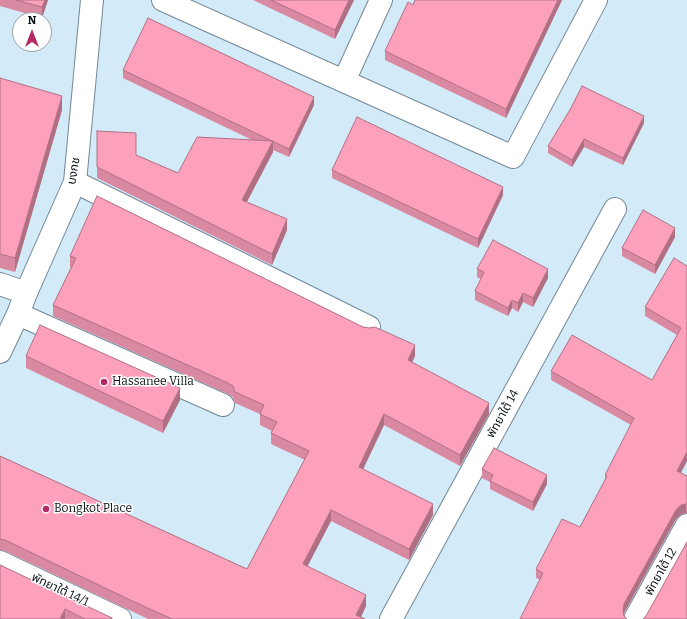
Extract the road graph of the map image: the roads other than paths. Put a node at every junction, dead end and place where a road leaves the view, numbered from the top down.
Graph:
1 (92, 0) edge
2 (163, 0) edge
3 (381, 0) edge
4 (596, 0) edge
5 (344, 81) junction
6 (75, 182) junction
7 (615, 209) dead end
8 (0, 284) edge
9 (26, 293) junction
10 (18, 314) junction
11 (369, 327) edge
12 (0, 352) edge
13 (222, 405) dead end
14 (687, 526) edge
15 (0, 562) edge
16 (120, 619) edge
17 (390, 619) edge
18 (635, 619) edge

1 - 6 street, บงกช
2 - 5 street
3 - 5 street
4 - 5 street
6 - 9 street, บงกช
6 - 11 street
7 - 17 street, พัทยาใต้ 14
8 - 9 street
9 - 10 street, บงกช
10 - 12 street, บงกช
10 - 13 street
14 - 18 street, พัทยาใต้ 12
15 - 16 street, พัทยาใต้ 14/1

